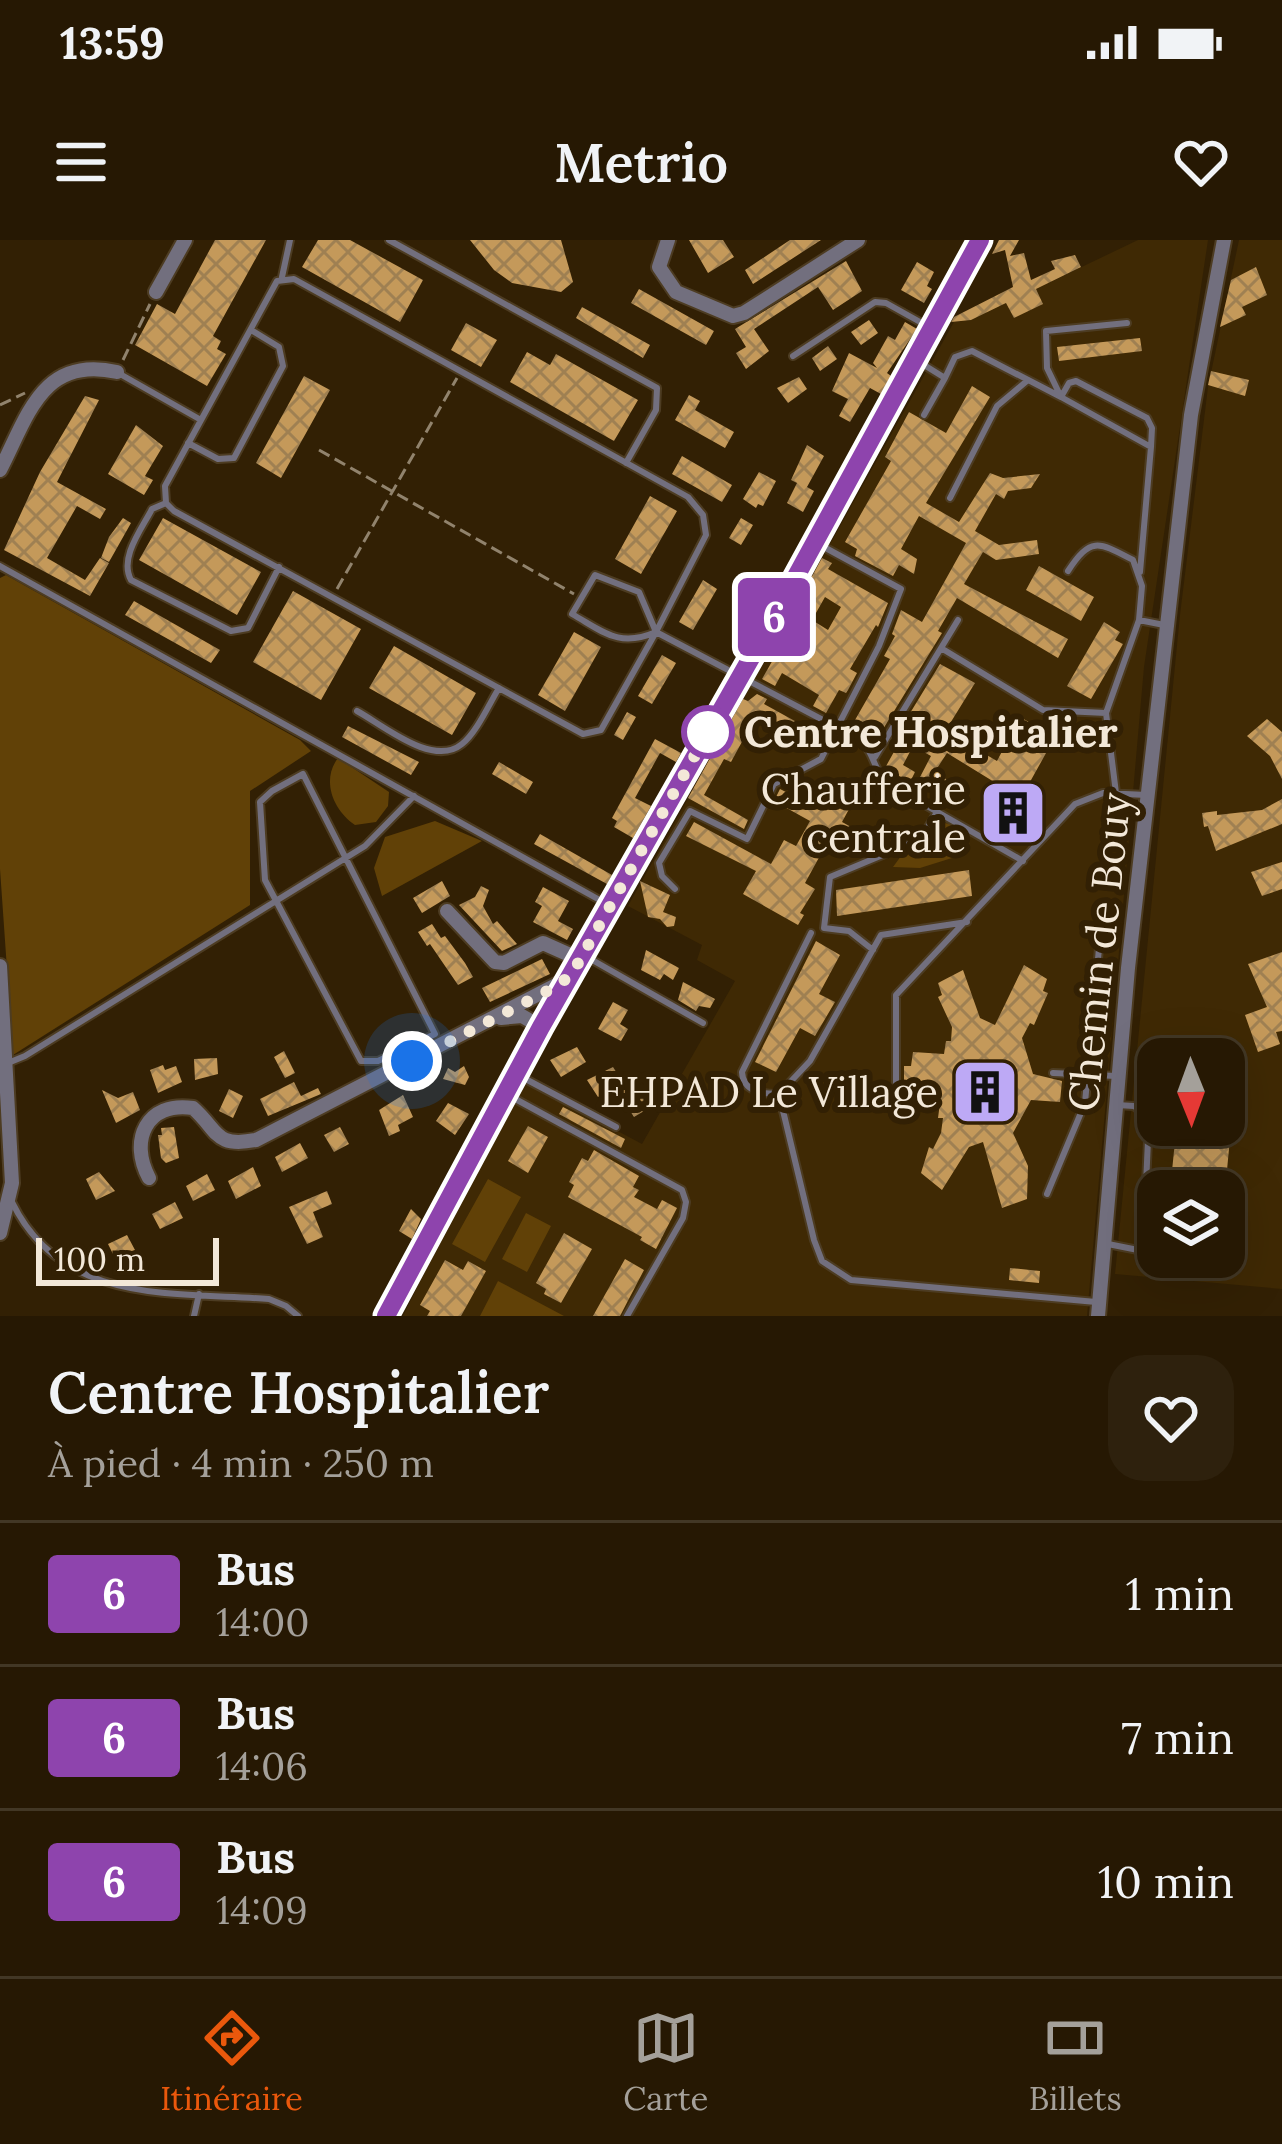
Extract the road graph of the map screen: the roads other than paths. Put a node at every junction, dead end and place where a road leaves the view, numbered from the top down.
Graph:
1 (185, 240) edge
2 (290, 240) edge
3 (388, 240) edge
4 (668, 240) edge
5 (858, 240) edge
6 (981, 240) edge
7 (1224, 240) edge
8 (282, 279) junction
9 (157, 292) road end
10 (1127, 322) dead end
11 (932, 328) junction
12 (251, 330) junction
13 (793, 356) dead end
14 (915, 359) junction
15 (117, 372) joint
16 (944, 378) junction
17 (1028, 380) junction
18 (1060, 397) junction
19 (924, 415) dead end
20 (200, 419) junction
21 (188, 442) junction
22 (1151, 447) junction
23 (626, 463) junction
24 (0, 470) edge
25 (950, 498) dead end
26 (166, 503) junction
27 (822, 546) dead end
28 (0, 566) edge
29 (279, 567) junction
30 (1068, 571) dead end
31 (1140, 572) junction
32 (958, 620) dead end
33 (1139, 620) junction
34 (1166, 626) junction
35 (656, 632) junction
36 (940, 649) junction
37 (740, 676) junction
38 (499, 688) junction
39 (358, 711) dead end
40 (1106, 712) junction
41 (835, 729) junction
42 (873, 760) junction
43 (1116, 793) junction
44 (1147, 795) junction
45 (414, 796) junction
46 (937, 812) junction
47 (1115, 824) dead end
48 (344, 859) junction
49 (1023, 861) junction
50 (675, 889) dead end
51 (275, 900) junction
52 (609, 905) junction
53 (448, 911) dead end
54 (967, 922) junction
55 (811, 933) dead end
56 (1100, 937) dead end
57 (873, 950) junction
58 (579, 963) junction
59 (0, 966) edge
60 (490, 1021) junction
61 (703, 1024) dead end
62 (541, 1027) junction
63 (6, 1063) junction
64 (1053, 1073) dead end
65 (516, 1074) junction
66 (1086, 1075) junction
67 (1119, 1076) junction
68 (505, 1094) junction
69 (779, 1094) junction
70 (896, 1099) dead end
71 (1117, 1105) junction
72 (616, 1126) dead end
73 (6, 1168) edge
74 (1147, 1170) edge
75 (149, 1178) dead end
76 (1047, 1194) dead end
77 (9, 1196) junction
78 (0, 1233) edge
79 (1105, 1244) junction
80 (1137, 1249) edge
81 (199, 1294) junction
82 (1099, 1309) edge
83 (194, 1316) edge
84 (298, 1316) edge
85 (384, 1316) edge
86 (627, 1316) edge

1 - 9 street
2 - 8 lane
3 - 23 lane
4 - 5 street
6 - 11 main road
7 - 34 street, Chemin de Bouy
8 - 12 lane
8 - 23 lane
10 - 18 lane
11 - 13 lane
11 - 14 main road
12 - 20 lane
12 - 21 lane
14 - 16 lane
14 - 37 main road
15 - 20 lane
15 - 24 street
16 - 17 lane
16 - 19 lane
17 - 18 lane
17 - 25 lane
18 - 22 lane
18 - 22 lane
20 - 21 lane
21 - 26 lane
22 - 31 lane
23 - 35 lane
26 - 29 lane
26 - 29 lane
27 - 41 lane
28 - 45 lane
29 - 38 lane
30 - 31 lane
31 - 33 lane
32 - 36 lane
33 - 34 lane
33 - 40 lane
34 - 44 street, Chemin de Bouy
35 - 35 lane
35 - 37 lane
35 - 38 lane
36 - 40 lane
36 - 42 lane
37 - 41 lane
37 - 52 main road
38 - 39 lane
40 - 43 lane
41 - 42 lane
41 - 50 lane
42 - 46 lane
43 - 44 lane
43 - 47 lane
43 - 49 lane
44 - 67 street, Chemin de Bouy
45 - 48 lane
45 - 52 lane
46 - 49 lane
46 - 57 lane
48 - 51 lane
48 - 51 lane
48 - 51 lane
49 - 54 lane
51 - 63 lane
52 - 58 main road
53 - 58 street
54 - 57 lane
54 - 70 lane
55 - 69 lane
56 - 66 lane
57 - 69 lane
58 - 60 street
58 - 61 lane
58 - 62 main road
59 - 63 street
60 - 62 street
60 - 75 street
62 - 65 main road
63 - 73 street
64 - 66 lane
65 - 68 main road
65 - 72 lane
66 - 67 lane
66 - 76 lane
67 - 71 street, Chemin de Bouy
68 - 85 main road
68 - 86 lane
69 - 82 lane
71 - 74 lane
71 - 79 street, Chemin de Bouy
73 - 77 street
77 - 78 street
77 - 81 lane
79 - 80 lane
79 - 82 street, Chemin de Bouy
81 - 83 lane
81 - 84 lane

